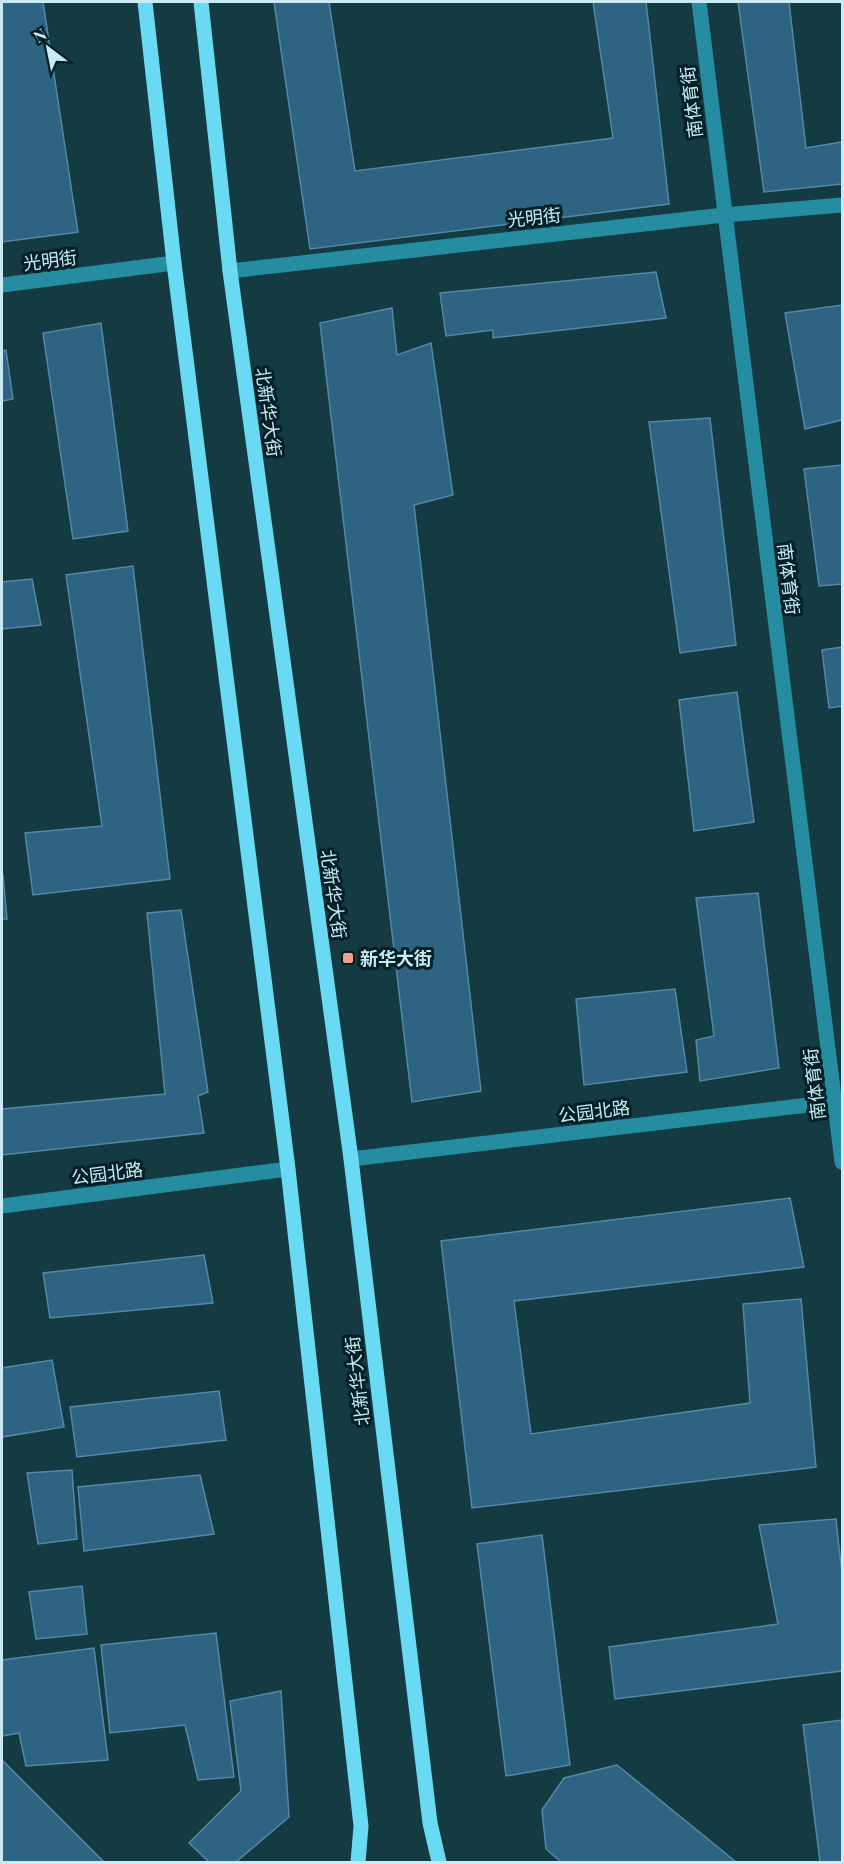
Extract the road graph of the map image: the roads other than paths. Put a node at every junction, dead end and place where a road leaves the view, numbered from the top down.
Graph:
1 (145, 2) edge
2 (201, 2) edge
3 (699, 2) edge
4 (843, 205) edge
5 (724, 215) junction
6 (174, 263) junction
7 (230, 271) junction
8 (2, 285) edge
9 (839, 1102) edge
10 (351, 1160) junction
11 (843, 1162) edge
12 (288, 1169) junction
13 (2, 1206) edge
14 (357, 1863) edge
15 (439, 1863) edge

1 - 6 main road
2 - 7 main road, 北新华大街
3 - 5 street, 南体育街
4 - 5 street, 光明街
5 - 7 street, 光明街
5 - 9 street, 南体育街
6 - 8 street, 光明街
6 - 12 main road
7 - 10 main road, 北新华大街
9 - 10 street, 公园北路
9 - 11 street, 南体育街
10 - 15 main road, 北新华大街
12 - 13 street, 公园北路
12 - 14 main road

